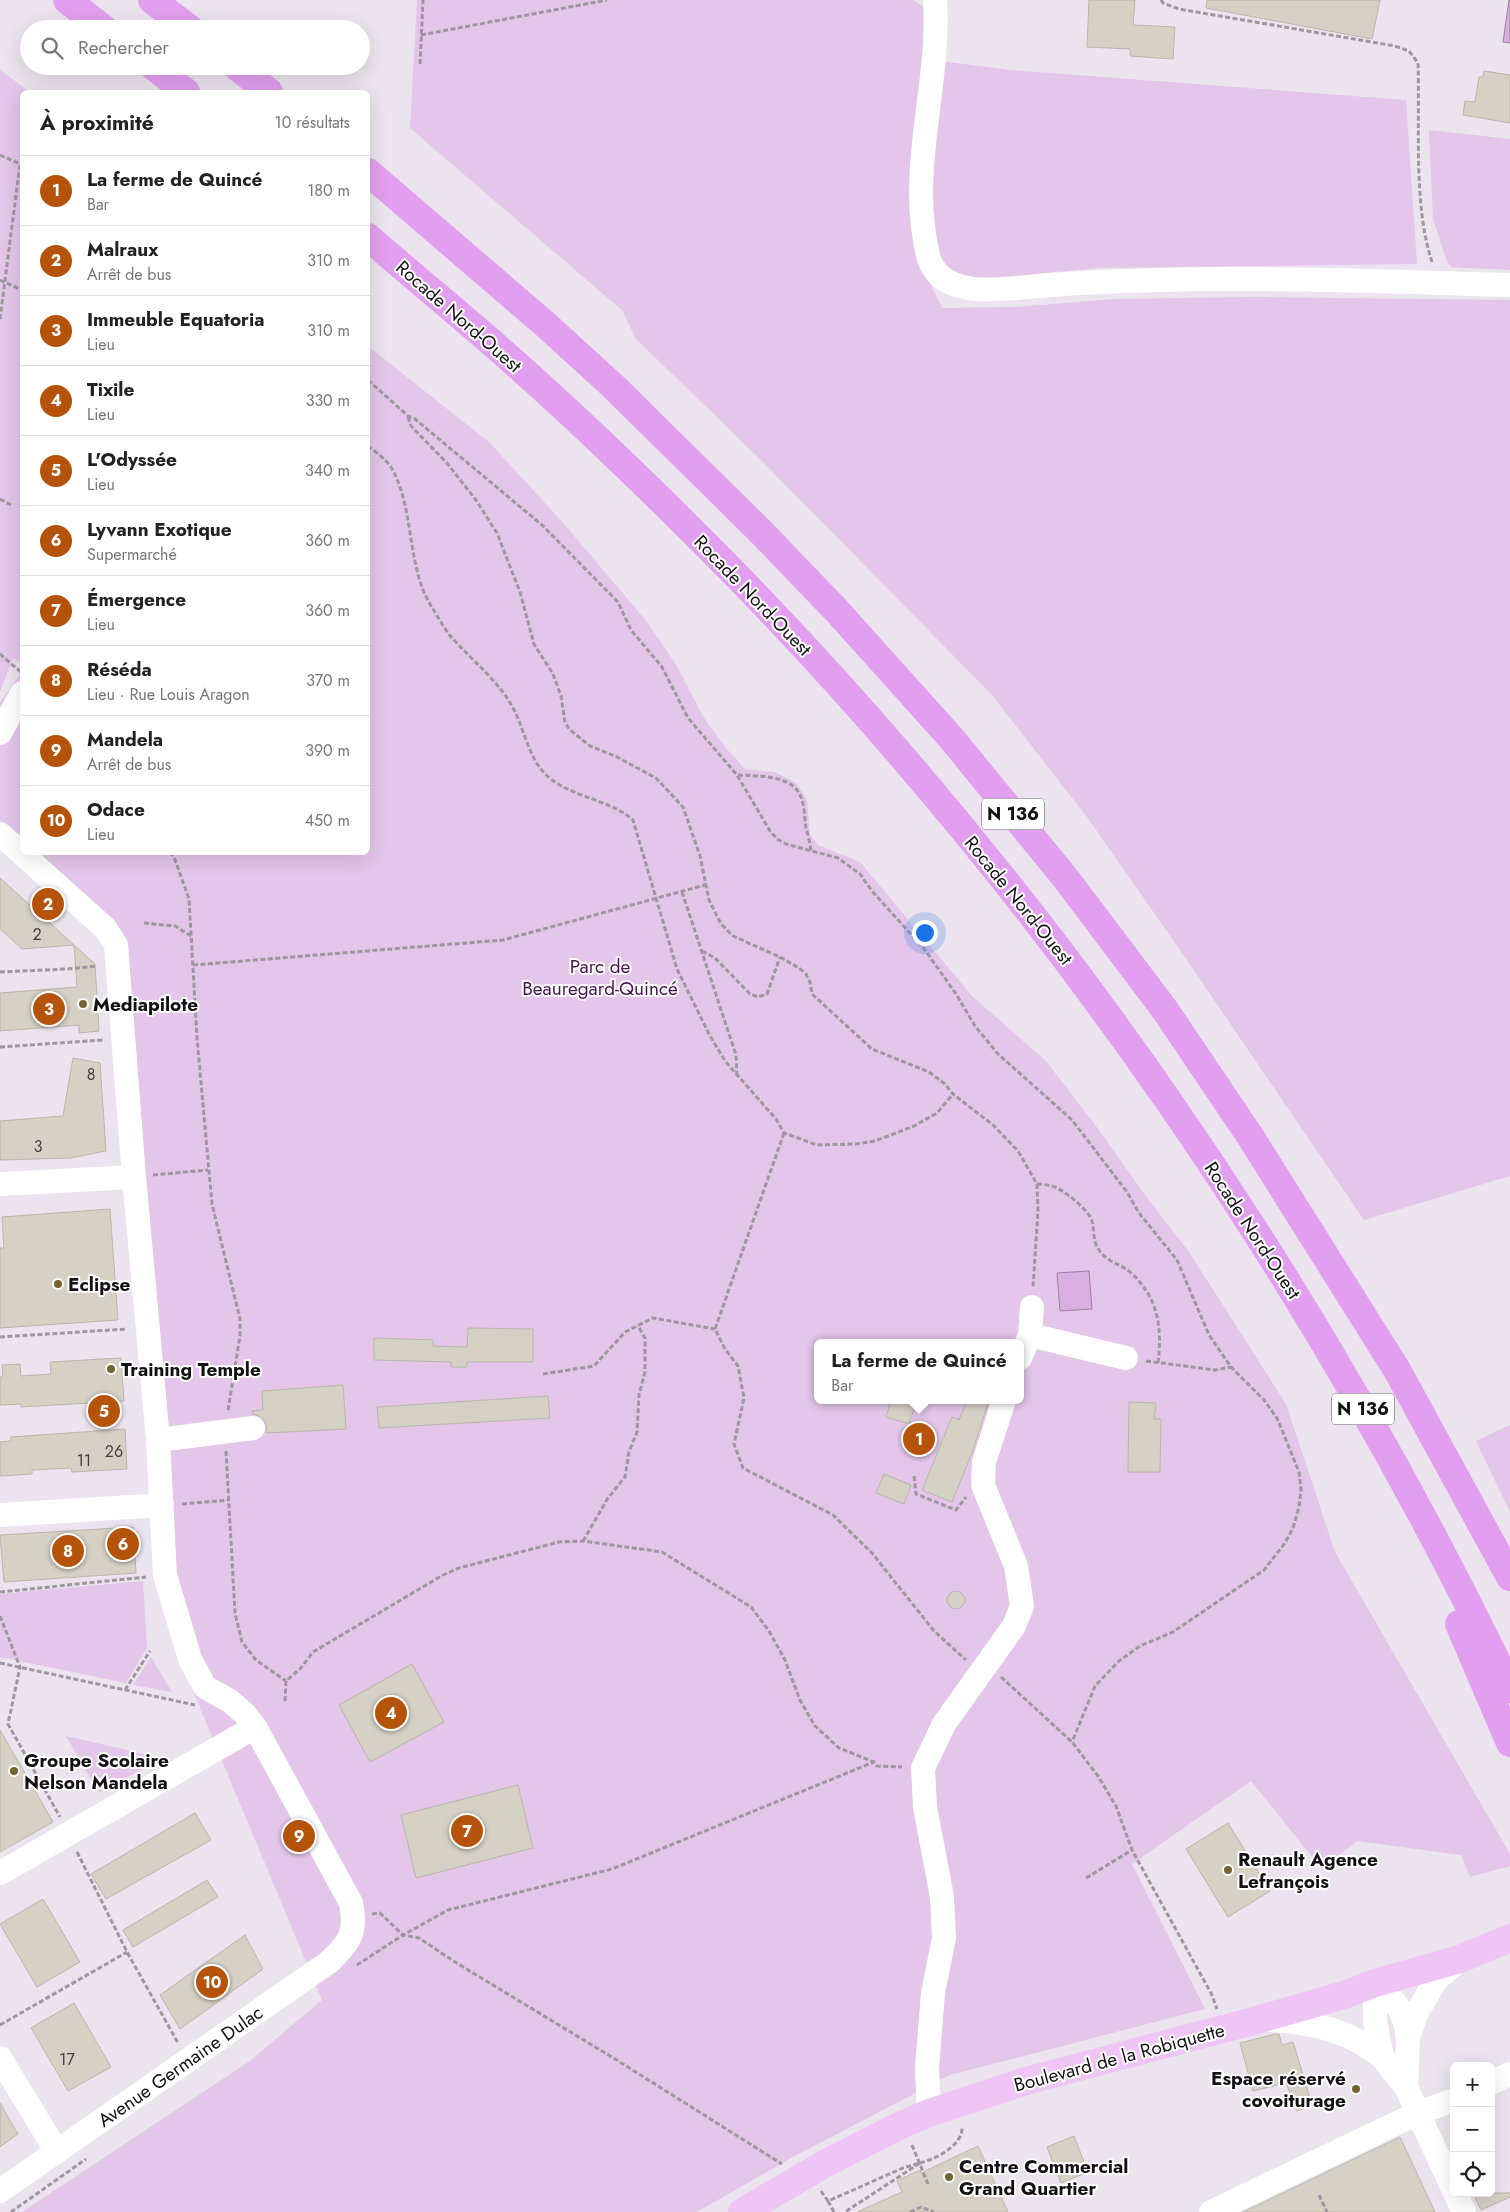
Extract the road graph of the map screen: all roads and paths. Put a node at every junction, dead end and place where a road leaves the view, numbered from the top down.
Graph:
1 (67, 0) edge
2 (152, 0) edge
3 (423, 0) edge
4 (607, 0) edge
5 (935, 0) edge
6 (1161, 0) edge
7 (93, 20) edge
8 (178, 20) edge
9 (421, 35) junction
10 (420, 64) dead end
11 (164, 75) edge
12 (247, 75) edge
13 (183, 90) edge
14 (266, 90) edge
15 (0, 155) edge
16 (20, 165) edge
17 (20, 172) edge
18 (370, 174) edge
19 (370, 240) edge
20 (0, 280) edge
21 (4, 282) junction
22 (1441, 283) junction
23 (1510, 285) edge
24 (20, 289) edge
25 (0, 319) edge
26 (370, 383) edge
27 (408, 416) junction
28 (370, 448) edge
29 (0, 499) edge
30 (13, 506) dead end
31 (0, 654) edge
32 (20, 672) edge
33 (20, 697) edge
34 (0, 732) edge
35 (737, 775) junction
36 (0, 834) edge
37 (811, 851) junction
38 (20, 852) edge
39 (23, 855) edge
40 (172, 855) edge
41 (705, 885) junction
42 (682, 892) junction
43 (655, 898) junction
44 (144, 923) dead end
45 (191, 936) junction
46 (701, 951) junction
47 (780, 957) junction
48 (117, 960) junction
49 (193, 966) junction
50 (0, 972) edge
51 (124, 1039) junction
52 (0, 1046) edge
53 (737, 1076) junction
54 (953, 1094) junction
55 (784, 1133) junction
56 (134, 1176) junction
57 (0, 1184) edge
58 (1037, 1184) junction
59 (1032, 1307) joint
60 (638, 1326) junction
61 (715, 1329) junction
62 (149, 1331) junction
63 (1030, 1336) junction
64 (0, 1337) edge
65 (1024, 1349) edge
66 (1126, 1358) joint
67 (1158, 1364) junction
68 (1231, 1367) junction
69 (543, 1374) dead end
70 (1003, 1404) edge
71 (253, 1428) dead end
72 (158, 1440) junction
73 (914, 1476) dead end
74 (983, 1485) junction
75 (229, 1500) dead end
76 (162, 1505) junction
77 (1416, 1505) junction
78 (0, 1516) edge
79 (583, 1541) junction
80 (165, 1574) junction
81 (1510, 1577) edge
82 (0, 1592) edge
83 (0, 1616) edge
84 (150, 1651) dead end
85 (0, 1663) edge
86 (20, 1667) junction
87 (982, 1668) junction
88 (1510, 1689) edge
89 (125, 1690) junction
90 (285, 1701) dead end
91 (199, 1706) dead end
92 (255, 1727) junction
93 (1072, 1742) junction
94 (1510, 1743) edge
95 (874, 1762) junction
96 (923, 1768) junction
97 (69, 1833) junction
98 (1132, 1850) junction
99 (0, 1873) edge
100 (1086, 1878) dead end
101 (353, 1925) junction
102 (403, 1935) junction
103 (1510, 1938) edge
104 (127, 1952) junction
105 (1460, 1960) junction
106 (1376, 1982) junction
107 (1218, 2011) dead end
108 (1260, 2020) junction
109 (0, 2025) edge
110 (1408, 2039) junction
111 (1382, 2057) junction
112 (0, 2058) edge
113 (188, 2061) junction
114 (1510, 2074) edge
115 (1495, 2081) edge
116 (1406, 2087) junction
117 (1450, 2101) edge
118 (929, 2113) junction
119 (1418, 2113) junction
120 (961, 2118) dead end
121 (57, 2152) junction
122 (917, 2157) dead end
123 (789, 2161) dead end
124 (920, 2163) junction
125 (1450, 2183) edge
126 (928, 2184) dead end
127 (820, 2189) dead end
128 (0, 2191) edge
129 (1319, 2195) dead end
130 (1456, 2197) edge
131 (828, 2201) junction
132 (742, 2212) edge
133 (834, 2212) edge
134 (845, 2212) edge
135 (910, 2212) edge
136 (934, 2212) edge
137 (1211, 2212) edge
138 (1326, 2212) edge
139 (1464, 2212) edge

1 - 7 highway
2 - 8 highway
3 - 9 path
4 - 9 path
5 - 22 street
6 - 22 path
9 - 10 path
11 - 13 highway
12 - 14 highway
15 - 16 path
17 - 21 path
18 - 81 highway, N 136
19 - 77 highway, Rocade Nord-Ouest / N 136
20 - 21 path
21 - 24 path
21 - 25 path
22 - 23 street
26 - 27 path
27 - 35 path
27 - 41 path
28 - 43 path
29 - 30 path
31 - 32 path
33 - 34 street
35 - 37 path
35 - 37 path
36 - 38 street
37 - 68 path
39 - 48 street
40 - 45 path
41 - 42 path
41 - 47 path
42 - 43 path
42 - 46 path
43 - 49 path
43 - 53 path
44 - 45 path
45 - 49 path
46 - 47 path
46 - 53 path
47 - 54 path
48 - 50 path
48 - 51 street
49 - 56 path
51 - 52 path
51 - 56 street
53 - 55 path
54 - 55 path
54 - 58 path
55 - 61 path
56 - 57 street
56 - 62 street
58 - 59 path
58 - 67 path
59 - 63 street
60 - 61 path
60 - 69 path
60 - 79 path
61 - 87 path
62 - 64 path
62 - 72 street
63 - 65 street
63 - 66 street
66 - 67 path
67 - 68 path
68 - 93 path
70 - 74 street
71 - 72 street
72 - 76 street
73 - 74 path
74 - 87 street
75 - 76 path
76 - 78 street
76 - 80 street
77 - 88 highway, Rocade Nord-Ouest / N 136
77 - 94 highway
79 - 90 path
79 - 95 path
80 - 82 path
80 - 92 street
83 - 86 path
84 - 89 path
85 - 86 path
86 - 89 path
86 - 97 path
87 - 93 path
87 - 96 street
89 - 91 path
92 - 97 street
92 - 101 street
93 - 98 path
95 - 96 path
95 - 102 path
96 - 118 street
97 - 99 street
97 - 104 path
98 - 100 path
98 - 107 path
101 - 102 path
101 - 113 street, Avenue Germaine Dulac
102 - 123 path
103 - 105 main road, Boulevard de la Robiquette
104 - 109 path
104 - 113 path
105 - 106 main road, Boulevard de la Robiquette
105 - 110 street
106 - 108 main road, Boulevard de la Robiquette
106 - 110 street
106 - 111 street
108 - 111 street
108 - 118 main road, Boulevard de la Robiquette
110 - 116 street
111 - 116 street
112 - 121 street
113 - 121 street, Avenue Germaine Dulac
114 - 115 street
116 - 119 street
117 - 119 street
118 - 132 main road, Boulevard de la Robiquette
119 - 125 street
119 - 137 street
120 - 124 path
121 - 128 street, Avenue Germaine Dulac
122 - 124 path
124 - 126 path
124 - 131 path
124 - 134 path
127 - 131 path
129 - 138 path
130 - 139 street
131 - 133 path
135 - 136 path

